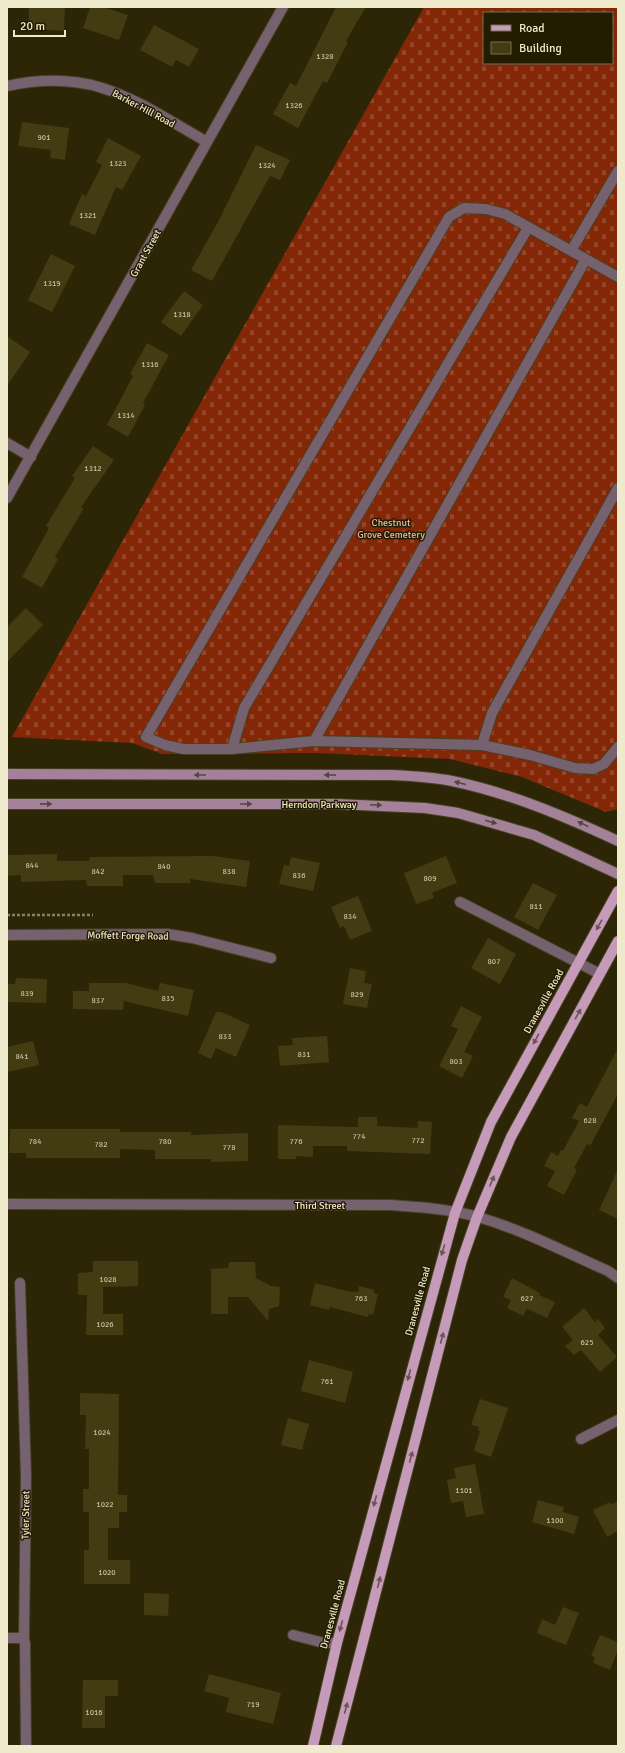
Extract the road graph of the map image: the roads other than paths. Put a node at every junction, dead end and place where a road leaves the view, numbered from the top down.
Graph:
1 (283, 7) edge
2 (7, 86) edge
3 (207, 142) junction
4 (618, 171) edge
5 (528, 228) junction
6 (572, 251) junction
7 (586, 259) junction
8 (618, 277) edge
9 (7, 443) edge
10 (31, 457) junction
11 (618, 488) edge
12 (7, 498) edge
13 (314, 741) junction
14 (482, 745) junction
15 (618, 747) edge
16 (232, 748) junction
17 (7, 774) edge
18 (7, 804) edge
19 (618, 841) edge
20 (618, 874) edge
21 (618, 891) edge
22 (460, 902) dead end
23 (7, 934) edge
24 (618, 941) edge
25 (271, 958) dead end
26 (578, 963) junction
27 (600, 974) junction
28 (7, 1204) edge
29 (454, 1212) junction
30 (477, 1217) junction
31 (618, 1278) edge
32 (20, 1283) dead end
33 (618, 1420) edge
34 (581, 1439) dead end
35 (293, 1635) dead end
36 (7, 1638) edge
37 (24, 1638) junction
38 (336, 1643) junction
39 (26, 1746) edge
40 (313, 1746) edge
41 (336, 1746) edge

1 - 3 street, Grant Street
2 - 3 street, Barker Hill Road
3 - 10 street, Grant Street
4 - 6 street
5 - 6 street
5 - 16 street
5 - 16 street
6 - 7 street
7 - 8 street
7 - 13 street
9 - 10 street
10 - 12 street, Grant Street
11 - 14 street
13 - 14 street
13 - 16 street
14 - 15 street
19 -> 17 main road
18 -> 20 main road, Herndon Parkway
21 -> 26 main road, Dranesville Road
22 - 26 street
23 - 25 street, Moffett Forge Road
24 - 27 main road
26 - 27 street
26 -> 29 main road, Dranesville Road
30 -> 27 main road
28 - 29 street, Third Street
29 - 30 street, Third Street
29 -> 38 main road, Dranesville Road
30 - 31 street, Third Street
41 -> 30 main road
32 - 37 street, Tyler Street
33 - 34 street
35 - 38 street
36 - 37 street
37 - 39 street, Tyler Street
38 - 40 main road, Dranesville Road

